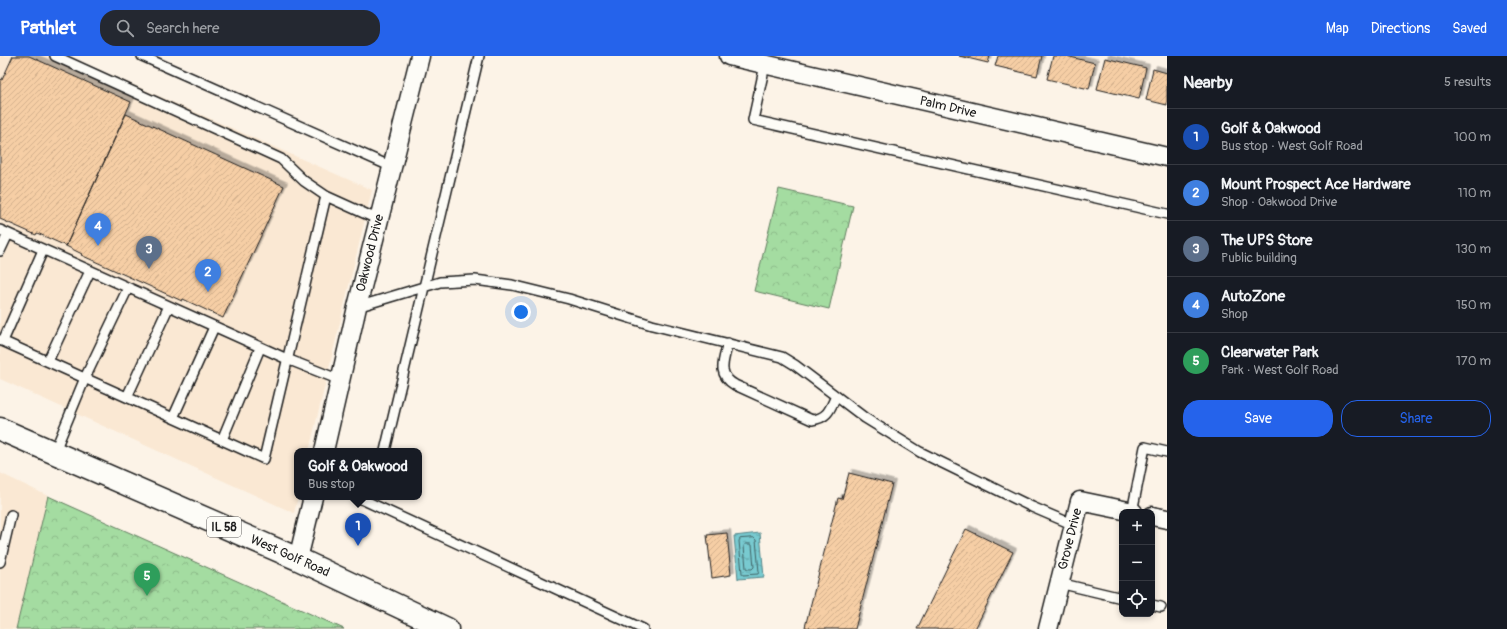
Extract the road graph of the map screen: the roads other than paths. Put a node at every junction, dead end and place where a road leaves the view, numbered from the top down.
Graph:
1 (55, 56) edge
2 (142, 56) edge
3 (420, 56) edge
4 (479, 56) edge
5 (729, 56) edge
6 (765, 65) junction
7 (1167, 157) edge
8 (392, 167) junction
9 (326, 196) junction
10 (1167, 214) edge
11 (379, 220) junction
12 (4, 232) edge
13 (43, 250) junction
14 (0, 251) edge
15 (90, 271) junction
16 (424, 287) junction
17 (128, 288) junction
18 (169, 306) junction
19 (357, 307) junction
20 (214, 327) junction
21 (1, 340) edge
22 (728, 343) junction
23 (260, 348) junction
24 (287, 359) junction
25 (48, 361) junction
26 (85, 378) junction
27 (340, 380) junction
28 (836, 396) junction
29 (127, 397) junction
30 (173, 418) junction
31 (0, 429) edge
32 (222, 440) junction
33 (325, 448) edge
34 (386, 448) edge
35 (1167, 452) edge
36 (54, 453) junction
37 (312, 500) edge
38 (373, 501) edge
39 (1119, 509) edge
40 (1133, 509) edge
41 (11, 516) dead end
42 (1155, 517) edge
43 (1167, 519) edge
44 (1074, 525) junction
45 (298, 559) junction
46 (0, 562) edge
47 (1059, 583) junction
48 (1119, 597) edge
49 (1155, 606) edge
50 (1161, 607) dead end
51 (447, 629) edge
52 (643, 629) edge
53 (1048, 629) edge

1 - 9 lane
2 - 8 lane
3 - 8 street, Oakwood Drive
4 - 16 lane
5 - 6 street, Palm Drive
6 - 7 street, Palm Drive
6 - 10 lane
8 - 11 street, Oakwood Drive
9 - 11 lane
9 - 24 lane
11 - 19 street, Oakwood Drive
12 - 13 lane
12 - 14 lane
13 - 15 lane
13 - 21 lane
15 - 17 lane
15 - 25 lane
16 - 19 lane
16 - 22 lane
16 - 34 lane
17 - 18 lane
17 - 26 lane
18 - 20 lane
18 - 29 lane
19 - 27 street, Oakwood Drive
20 - 23 lane
20 - 30 lane
21 - 25 lane
22 - 28 lane
22 - 28 lane
23 - 24 lane
23 - 32 lane
24 - 27 lane
24 - 32 lane
25 - 26 lane
26 - 29 lane
26 - 36 lane
27 - 33 street, Oakwood Drive
28 - 44 lane
29 - 30 lane
30 - 32 lane
31 - 36 main road, West Golf Road / IL 58
35 - 40 lane
36 - 45 main road, West Golf Road / IL 58
37 - 45 street
38 - 52 lane
39 - 44 street, Grove Drive
41 - 46 lane
42 - 43 street
44 - 47 street, Grove Drive
45 - 51 main road, West Golf Road / IL 58
47 - 48 lane
47 - 53 street, Grove Drive
49 - 50 lane

